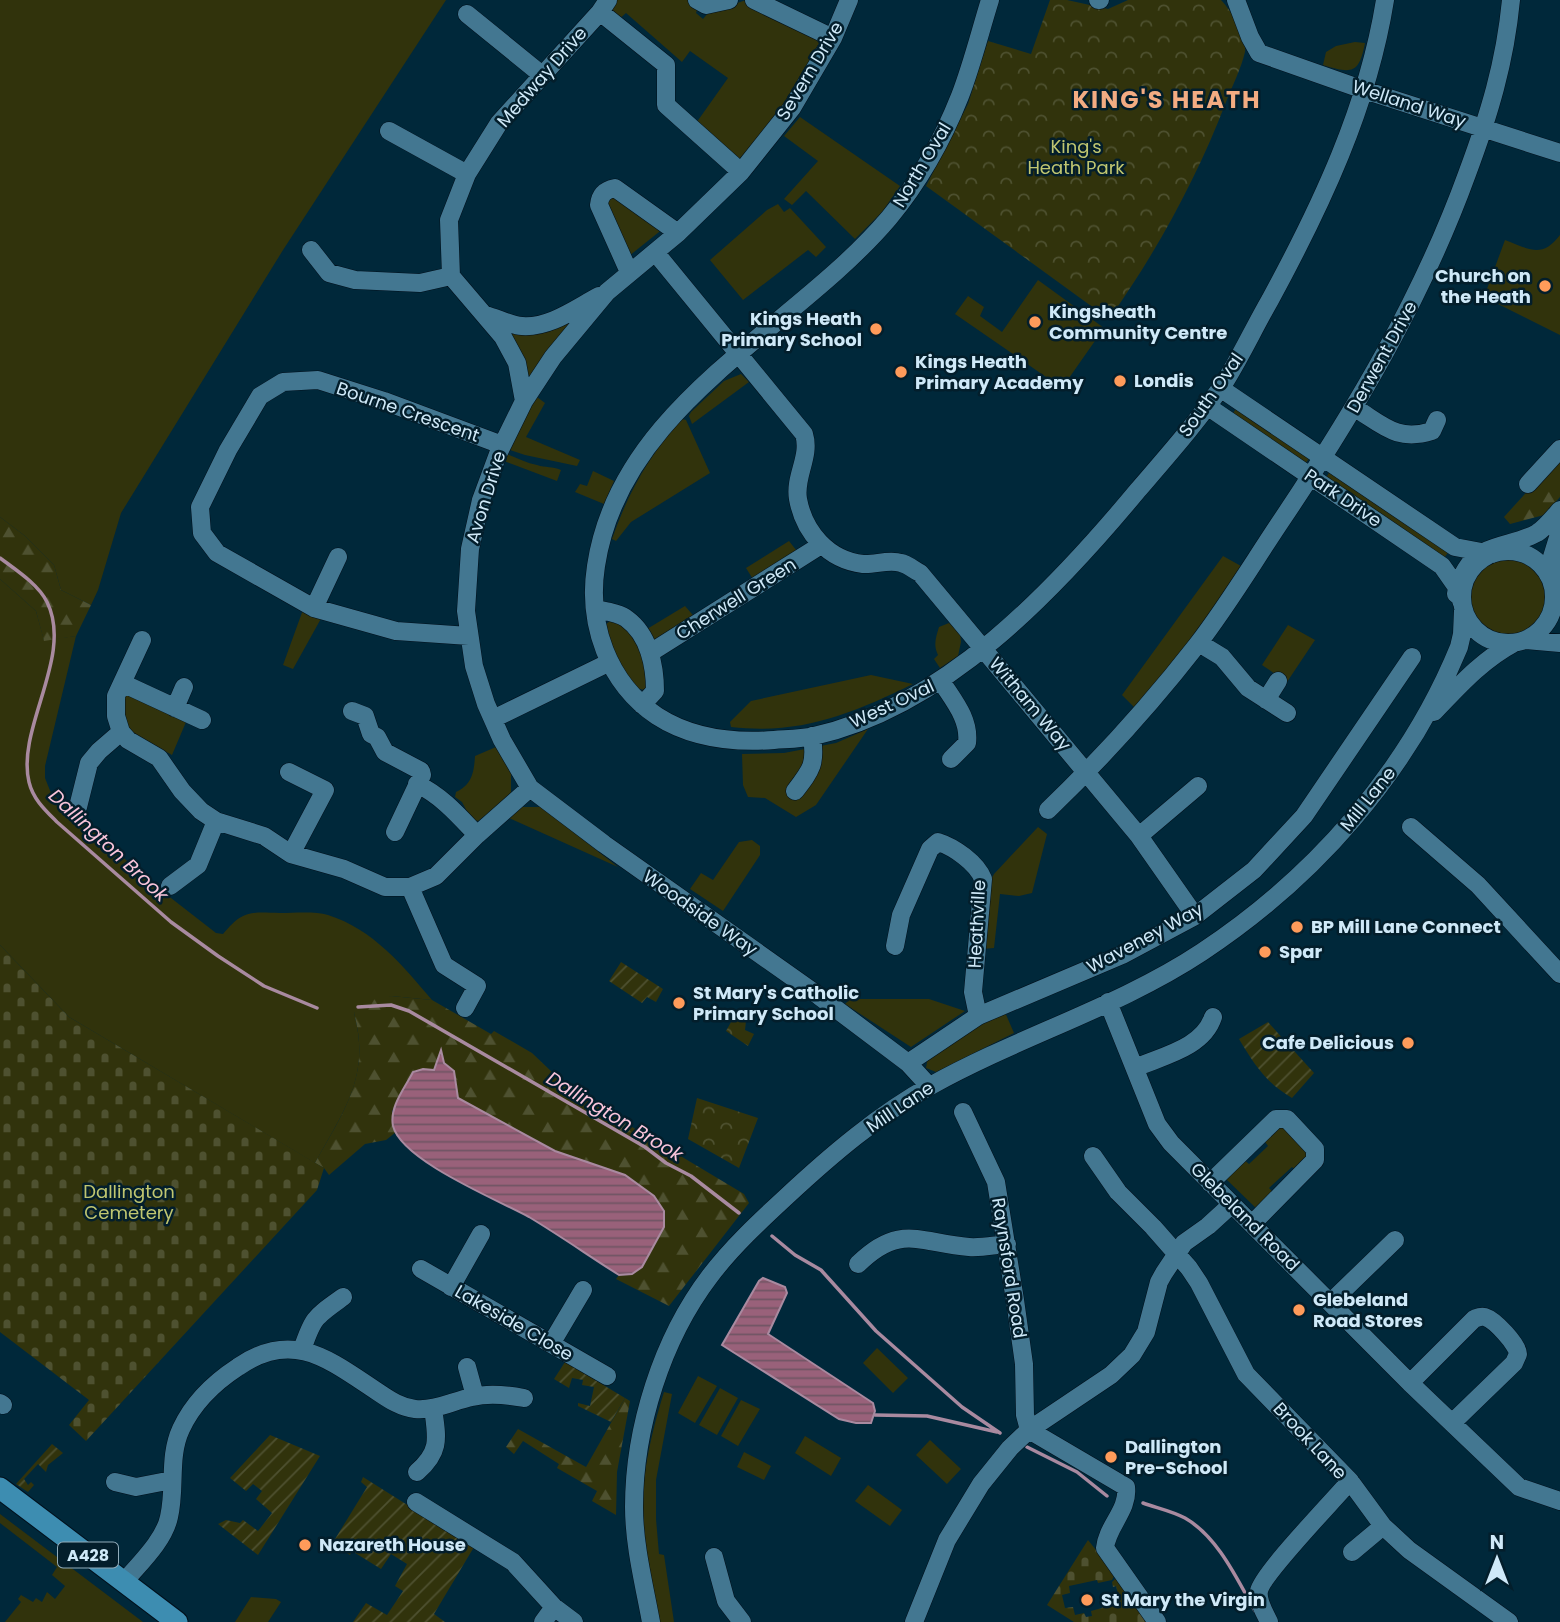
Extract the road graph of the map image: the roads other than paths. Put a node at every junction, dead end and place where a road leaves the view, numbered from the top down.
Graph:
1 (697, 0) edge
2 (729, 0) edge
3 (754, 0) edge
4 (849, 0) edge
5 (990, 0) edge
6 (1236, 0) edge
7 (1385, 0) edge
8 (1511, 0) edge
9 (604, 6) edge
10 (467, 14) dead end
11 (833, 37) junction
12 (542, 75) junction
13 (1364, 90) junction
14 (1484, 128) junction
15 (388, 131) dead end
16 (1560, 153) edge
17 (741, 172) junction
18 (467, 174) junction
19 (678, 233) junction
20 (311, 250) dead end
21 (655, 252) junction
22 (629, 272) junction
23 (451, 276) junction
24 (607, 292) junction
25 (485, 314) junction
26 (738, 353) junction
27 (1220, 388) junction
28 (524, 401) junction
29 (1207, 406) junction
30 (1355, 408) junction
31 (1437, 420) dead end
32 (502, 445) junction
33 (1560, 449) edge
34 (1324, 459) junction
35 (1311, 476) junction
36 (1528, 484) dead end
37 (1560, 510) edge
38 (1560, 531) edge
39 (821, 545) junction
40 (1486, 553) junction
41 (338, 557) dead end
42 (1556, 600) edge
43 (1461, 601) junction
44 (314, 608) junction
45 (595, 609) junction
46 (469, 636) junction
47 (142, 640) dead end
48 (1520, 641) junction
49 (1199, 643) junction
50 (1560, 643) edge
51 (982, 649) junction
52 (650, 653) junction
53 (1412, 657) dead end
54 (610, 662) junction
55 (941, 681) junction
56 (1278, 681) dead end
57 (122, 683) junction
58 (184, 687) dead end
59 (1266, 699) junction
60 (642, 705) junction
61 (175, 708) junction
62 (352, 711) dead end
63 (1287, 713) dead end
64 (494, 719) junction
65 (202, 720) dead end
66 (1422, 725) junction
67 (121, 732) junction
68 (812, 736) junction
69 (951, 759) dead end
70 (1399, 759) junction
71 (289, 772) dead end
72 (1086, 772) junction
73 (420, 779) junction
74 (1198, 786) dead end
75 (530, 788) junction
76 (795, 791) dead end
77 (78, 807) dead end
78 (1048, 810) dead end
79 (216, 821) junction
80 (1411, 827) dead end
81 (395, 832) dead end
82 (477, 835) junction
83 (1139, 836) junction
84 (291, 853) junction
85 (170, 886) dead end
86 (410, 887) junction
87 (1195, 916) junction
88 (895, 946) dead end
89 (1560, 974) edge
90 (1108, 1002) junction
91 (465, 1008) dead end
92 (978, 1016) junction
93 (1214, 1025) dead end
94 (908, 1063) junction
95 (1135, 1068) junction
96 (929, 1086) junction
97 (962, 1112) dead end
98 (1093, 1156) dead end
99 (1210, 1183) junction
100 (1231, 1205) junction
101 (1252, 1224) junction
102 (481, 1234) dead end
103 (1395, 1240) dead end
104 (1007, 1244) junction
105 (1177, 1255) junction
106 (858, 1264) dead end
107 (421, 1269) dead end
108 (452, 1287) junction
109 (583, 1290) dead end
110 (342, 1297) dead end
111 (1331, 1303) junction
112 (551, 1344) junction
113 (302, 1350) junction
114 (467, 1367) dead end
115 (607, 1376) dead end
116 (1410, 1383) junction
117 (475, 1396) junction
118 (524, 1398) dead end
119 (432, 1408) junction
120 (1452, 1423) junction
121 (1029, 1430) junction
122 (417, 1472) dead end
123 (172, 1480) junction
124 (1350, 1481) junction
125 (115, 1482) dead end
126 (0, 1488) edge
127 (1560, 1501) edge
128 (416, 1502) dead end
129 (1383, 1526) junction
130 (1352, 1552) dead end
131 (714, 1557) dead end
132 (124, 1582) junction
133 (554, 1607) junction
134 (177, 1622) edge
135 (543, 1622) edge
136 (574, 1622) edge
137 (652, 1622) edge
138 (742, 1622) edge
139 (914, 1622) edge
140 (1157, 1622) edge
141 (1269, 1622) edge
142 (1509, 1622) edge

1 - 2 street
3 - 11 street
4 - 11 street, Severn Drive
5 - 26 street, North Oval
6 - 13 street, Welland Way
7 - 13 street, South Oval
8 - 14 street, Derwent Drive
9 - 12 street, Medway Drive
9 - 17 street
10 - 12 street
11 - 17 street, Severn Drive
12 - 18 street, Medway Drive
13 - 14 street, Welland Way
13 - 27 street, South Oval
14 - 16 street, Welland Way
14 - 30 street, Derwent Drive
15 - 18 street
17 - 19 street, Avon Drive
18 - 23 street, Medway Drive
19 - 21 street, Avon Drive
19 - 22 street
20 - 23 street
21 - 22 street, Avon Drive
21 - 26 street
22 - 24 street, Avon Drive
23 - 25 street
24 - 25 street, Avon Drive
24 - 28 street, Avon Drive
25 - 28 street
26 - 39 street
26 - 45 street, West Oval
27 - 29 street, South Oval
27 - 34 street, Park Drive
28 - 32 street, Avon Drive
29 - 35 street, Park Drive
29 - 51 street, South Oval
30 - 31 street
30 - 34 street, Derwent Drive
32 - 44 street, Bourne Crescent
32 - 46 street, Avon Drive
33 - 36 street
34 - 35 street, Derwent Drive
34 - 40 street, Park Drive
35 - 43 street, Park Drive
35 - 49 street, Derwent Drive
37 - 40 street
38 - 42 street
39 - 51 street, Witham Way
39 - 52 street, Cherwell Green
40 - 42 street
40 - 43 street, Mill Lane
41 - 44 street
42 - 48 street
43 - 48 street
43 - 66 street, Mill Lane
43 - 70 street, Mill Lane
44 - 46 street, Bourne Crescent
45 - 52 street
45 - 54 street, West Oval
46 - 64 street, Avon Drive
47 - 57 street
48 - 50 street
48 - 66 street, Mill Lane
49 - 59 street
49 - 72 street, Derwent Drive
51 - 55 street, West Oval
51 - 72 street, Witham Way
52 - 60 street
53 - 87 street, Waveney Way
54 - 60 street, West Oval
54 - 64 street
55 - 68 street, West Oval
55 - 69 street, West Oval
56 - 59 street
57 - 61 street
57 - 67 street
58 - 61 street
59 - 63 street
60 - 68 street, West Oval
61 - 65 street
62 - 73 street
64 - 75 street, Woodside Way
66 - 70 street, Mill Lane
67 - 77 street
67 - 79 street
68 - 76 street
70 - 90 street, Mill Lane
71 - 84 street
72 - 78 street, Derwent Drive
72 - 83 street, Witham Way
73 - 81 street
73 - 82 street
74 - 83 street
75 - 82 street
75 - 94 street, Woodside Way
79 - 84 street
79 - 85 street
80 - 89 street
82 - 86 street
83 - 87 street, Witham Way
84 - 86 street
86 - 91 street
87 - 92 street, Waveney Way
88 - 92 street, Heathville
90 - 95 street, Glebeland Road
90 - 96 street, Mill Lane
92 - 94 street, Waveney Way
93 - 95 street
94 - 96 street, Woodside Way
95 - 99 street, Glebeland Road
96 - 137 street, Mill Lane
97 - 104 street, Raynsford Road
98 - 105 street, Brook Lane
99 - 100 street, Glebeland Road
99 - 101 street
100 - 101 street, Glebeland Road
100 - 105 street
101 - 111 street, Glebeland Road
102 - 108 street
103 - 111 street
104 - 106 street
104 - 121 street, Raynsford Road
105 - 121 street
105 - 124 street, Brook Lane
107 - 108 street, Lakeside Close
108 - 112 street, Lakeside Close
109 - 112 street
110 - 113 street
111 - 116 street, Glebeland Road
112 - 115 street, Lakeside Close
113 - 119 street
113 - 123 street
114 - 117 street
116 - 120 street, Glebeland Road
116 - 120 street
117 - 118 street
117 - 119 street
119 - 122 street
120 - 127 street, Glebeland Road
121 - 139 street
121 - 140 street
123 - 125 street
123 - 132 street
124 - 129 street
124 - 141 street, Brook Lane
126 - 132 main road, A428
128 - 133 street
129 - 130 street
129 - 142 street
131 - 138 street
132 - 134 main road, A428
133 - 135 street
133 - 136 street

